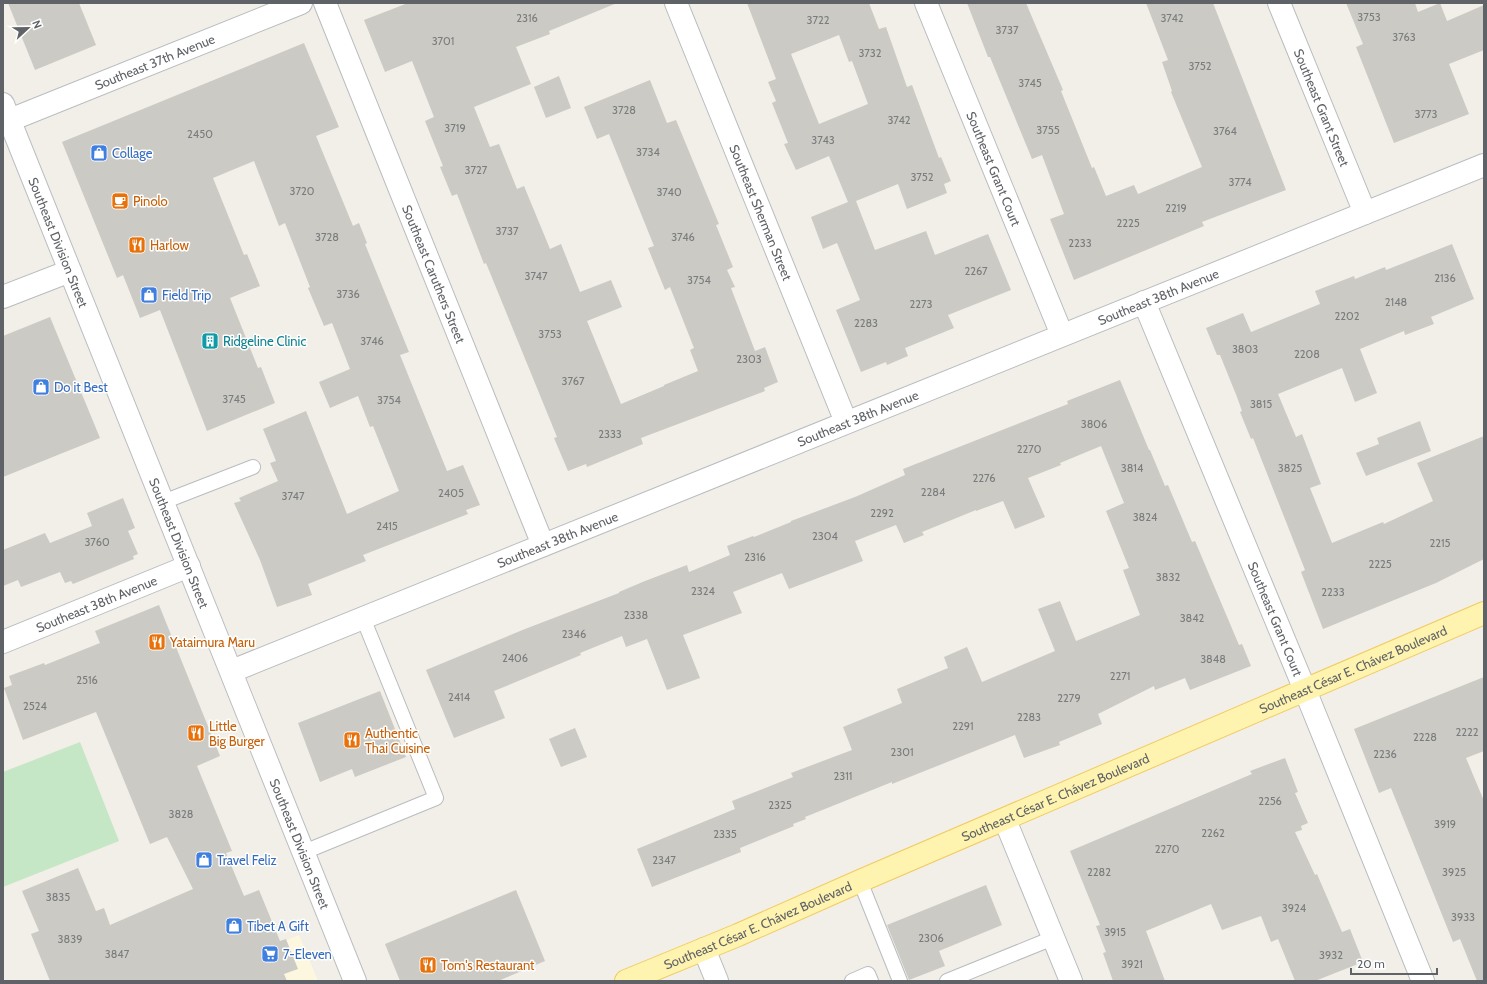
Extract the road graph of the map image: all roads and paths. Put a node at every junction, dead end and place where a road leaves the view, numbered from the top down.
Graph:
1 (301, 3) edge
2 (325, 3) edge
3 (676, 3) edge
4 (926, 3) edge
5 (1279, 3) edge
6 (6, 112) edge
7 (1484, 165) edge
8 (1365, 213) junction
9 (70, 271) junction
10 (3, 297) edge
11 (1144, 302) junction
12 (1062, 335) junction
13 (846, 422) junction
14 (253, 467) dead end
15 (163, 502) junction
16 (543, 545) junction
17 (189, 566) junction
18 (1484, 613) edge
19 (363, 618) junction
20 (3, 642) edge
21 (232, 671) junction
22 (1305, 690) junction
23 (1005, 820) junction
24 (304, 852) junction
25 (860, 881) junction
26 (1053, 938) junction
27 (704, 949) junction
28 (355, 981) edge
29 (626, 981) edge
30 (716, 981) edge
31 (852, 981) edge
32 (871, 981) edge
33 (900, 981) edge
34 (947, 981) edge
35 (1071, 981) edge
36 (1423, 981) edge

1 - 6 street, Southeast 37th Avenue
2 - 16 street, Southeast Caruthers Street
3 - 13 street, Southeast Sherman Street
4 - 12 street, Southeast Grant Court
5 - 8 street, Southeast Grant Street
6 - 9 street, Southeast Division Street
7 - 8 street, Southeast 38th Avenue
8 - 11 street, Southeast 38th Avenue
9 - 10 street
9 - 15 street, Southeast Division Street
11 - 12 street, Southeast 38th Avenue
11 - 22 street, Southeast Grant Court
12 - 13 street, Southeast 38th Avenue
13 - 16 street, Southeast 38th Avenue
14 - 15 lane
15 - 17 street, Southeast Division Street
16 - 19 street, Southeast 38th Avenue
17 - 20 street, Southeast 38th Avenue
17 - 21 street, Southeast Division Street
18 - 22 main road, Southeast César E. Chávez Boulevard
19 - 21 street, Southeast 38th Avenue
19 - 24 lane
21 - 24 street, Southeast Division Street
22 - 23 main road, Southeast César E. Chávez Boulevard
22 - 36 street, Southeast Grant Court
23 - 25 main road, Southeast César E. Chávez Boulevard
23 - 26 street
24 - 28 street, Southeast Division Street
25 - 27 main road, Southeast César E. Chávez Boulevard
25 - 33 lane
26 - 34 lane
26 - 35 street
27 - 29 main road, Southeast César E. Chávez Boulevard
27 - 30 street
31 - 32 lane

